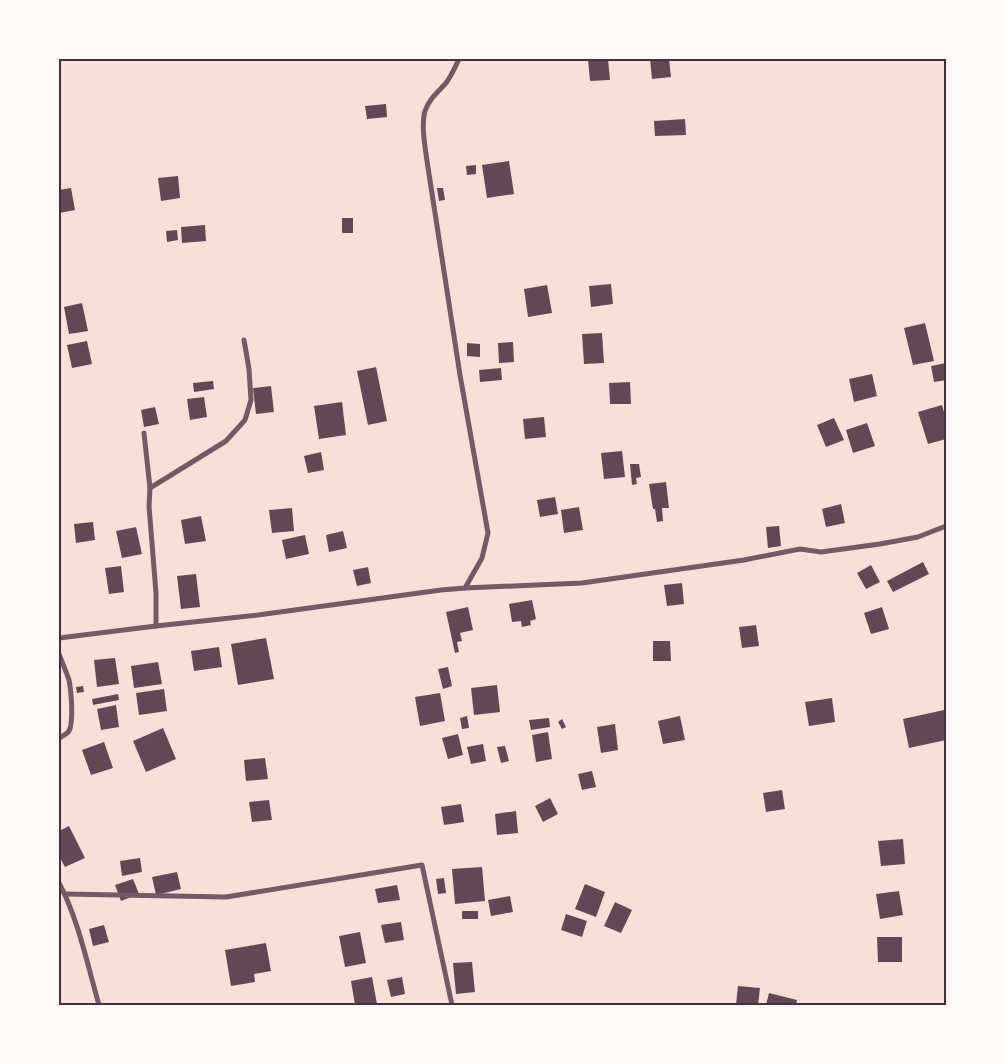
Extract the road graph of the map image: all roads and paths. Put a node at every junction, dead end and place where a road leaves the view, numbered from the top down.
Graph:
1 (459, 59) edge
2 (244, 340) dead end
3 (144, 433) dead end
4 (150, 488) junction
5 (946, 526) edge
6 (465, 588) junction
7 (156, 626) junction
8 (59, 638) edge
9 (59, 654) edge
10 (59, 738) edge
11 (59, 883) edge
12 (65, 894) junction
13 (99, 1005) edge
14 (452, 1005) edge

1 - 6 street
2 - 4 street
3 - 4 street
4 - 7 street
5 - 6 street
6 - 7 street
7 - 8 street
9 - 10 street
11 - 12 street
12 - 13 street
12 - 14 street

